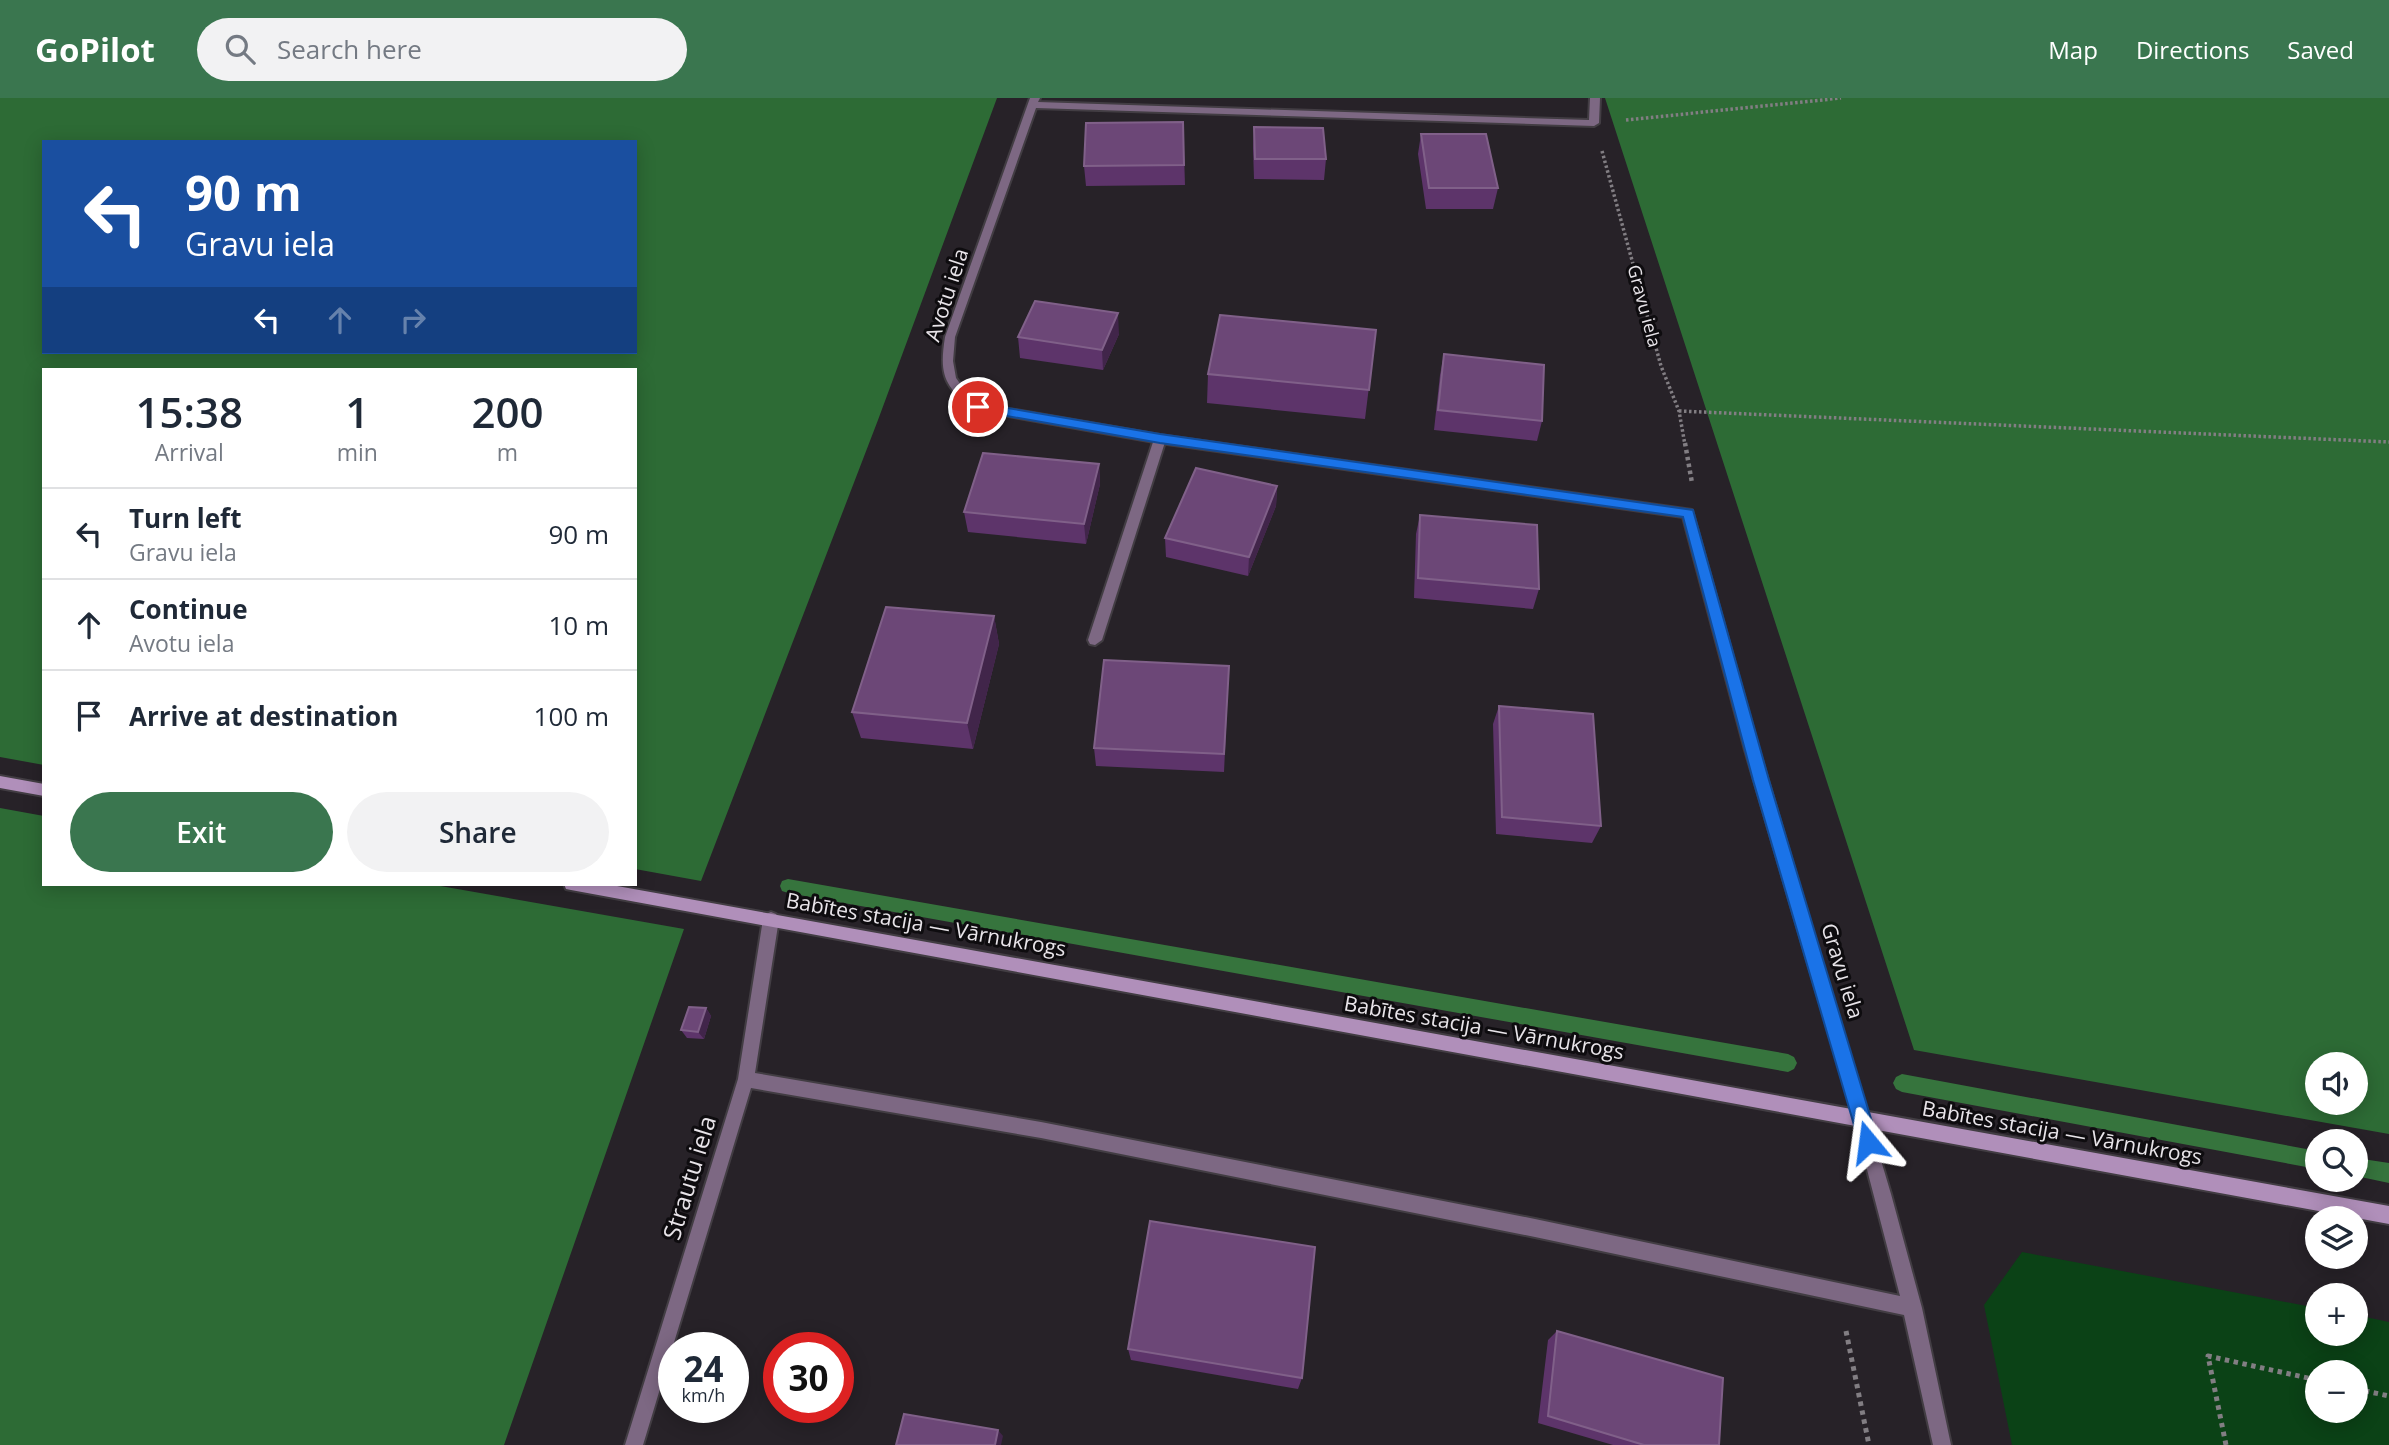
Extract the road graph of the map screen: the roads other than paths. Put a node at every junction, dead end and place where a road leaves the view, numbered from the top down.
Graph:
1 (1595, 98) edge
2 (1034, 101) edge
3 (1160, 439) junction
4 (1688, 513) joint
5 (1095, 639) dead end
6 (0, 782) edge
7 (42, 790) edge
8 (582, 886) edge
9 (771, 919) junction
10 (746, 1079) junction
11 (1862, 1120) junction
12 (2389, 1215) edge
13 (1913, 1308) junction
14 (634, 1445) edge
15 (1942, 1445) edge

1 - 2 street, Avotu iela
2 - 3 street, Avotu iela
3 - 4 street, Avotu iela
3 - 5 street
4 - 11 street, Gravu iela
6 - 7 main road
8 - 9 main road, Babītes stacija — Vārnukrogs
9 - 10 street, Strautu iela
9 - 11 main road, Babītes stacija — Vārnukrogs
10 - 13 street
10 - 14 street, Strautu iela
11 - 12 main road, Babītes stacija — Vārnukrogs
11 - 13 street, Gravu iela
13 - 15 street, Gravu iela

